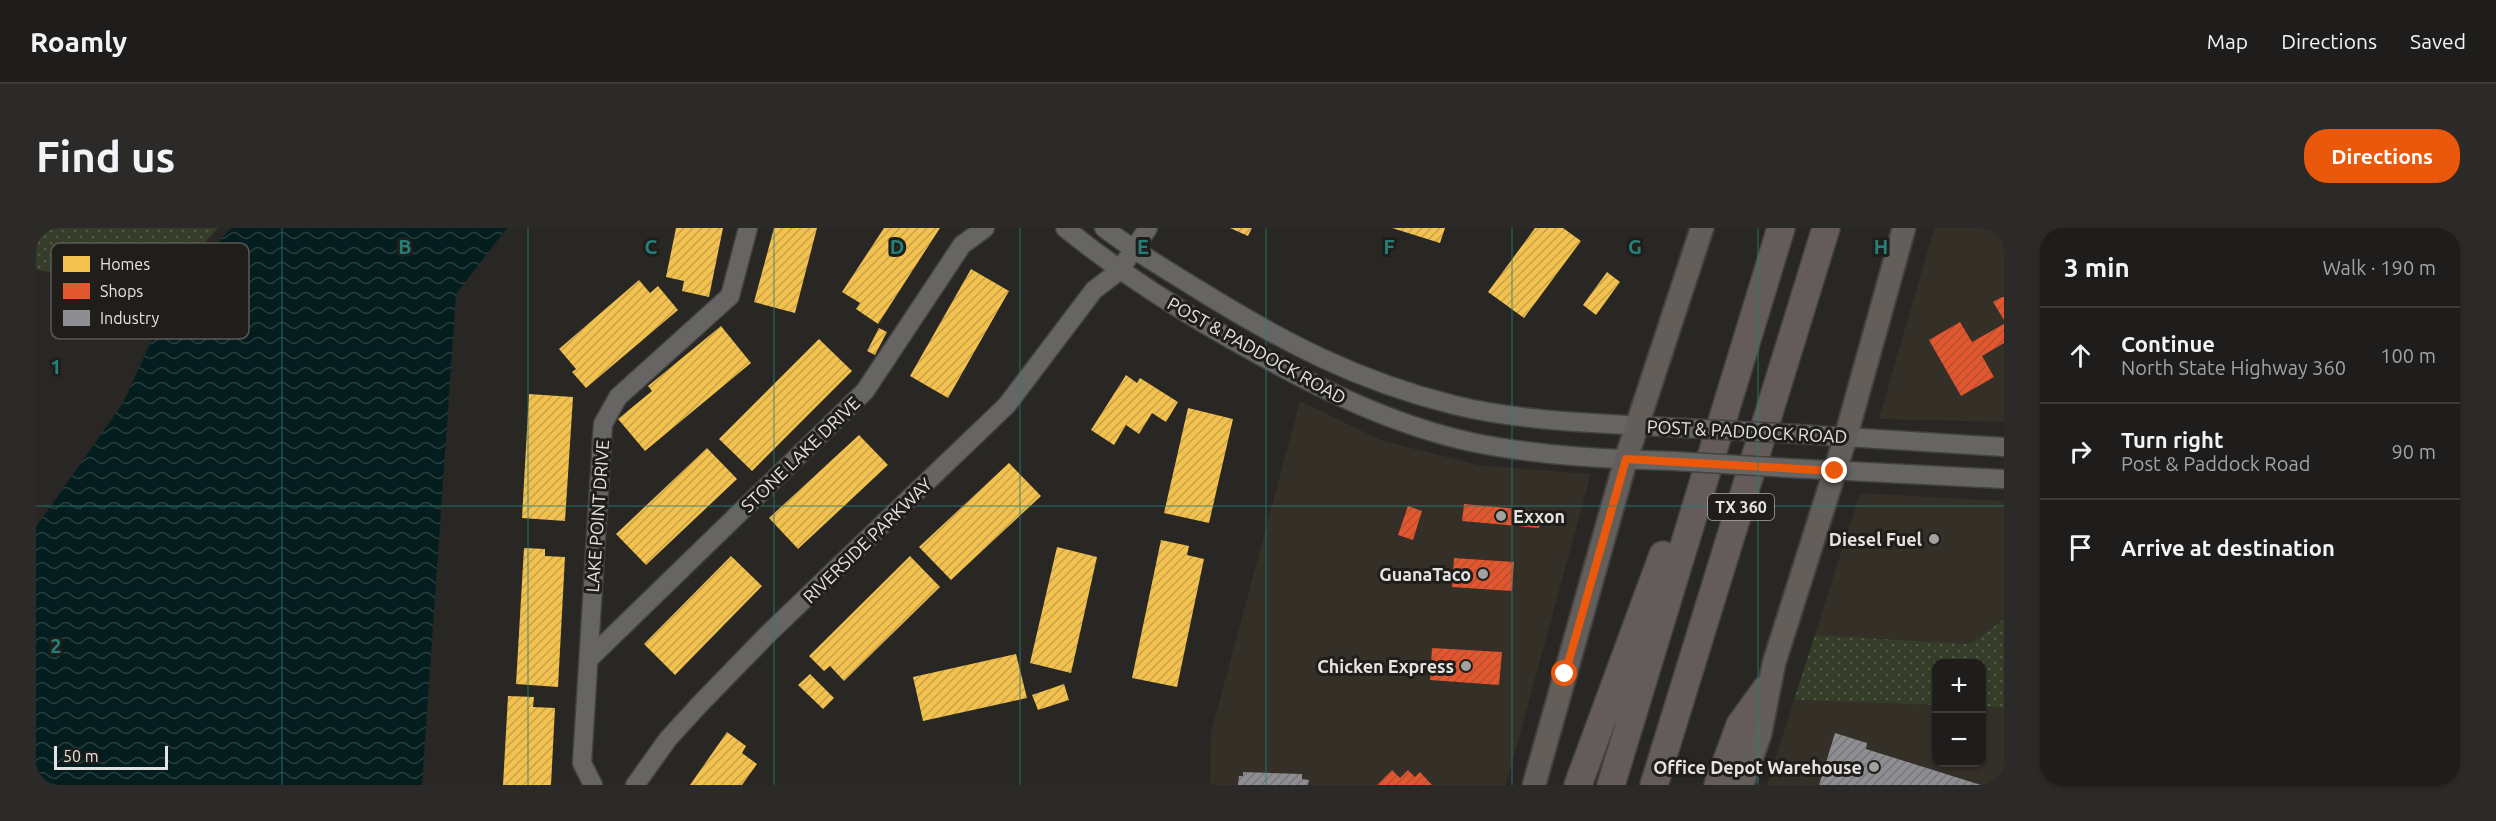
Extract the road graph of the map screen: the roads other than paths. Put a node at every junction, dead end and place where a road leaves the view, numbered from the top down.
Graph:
1 (748, 228) edge
2 (985, 228) edge
3 (1065, 228) edge
4 (1148, 228) edge
5 (1702, 228) edge
6 (1781, 228) edge
7 (1826, 228) edge
8 (1904, 228) edge
9 (1110, 230) edge
10 (1134, 249) junction
11 (1098, 255) junction
12 (1119, 271) junction
13 (1094, 291) junction
14 (1365, 378) junction
15 (1361, 406) junction
16 (1636, 425) junction
17 (1846, 436) junction
18 (2004, 447) edge
19 (1626, 459) junction
20 (1835, 471) junction
21 (2004, 479) edge
22 (1698, 496) junction
23 (588, 659) junction
24 (1766, 689) junction
25 (593, 785) edge
26 (635, 785) edge
27 (1534, 785) edge
28 (1578, 785) edge
29 (1611, 785) edge
30 (1654, 785) edge
31 (1718, 785) edge
32 (1742, 785) edge

1 - 23 street, LAKE POINT DRIVE
2 - 23 street, STONE LAKE DRIVE
3 - 11 street, POST & PADDOCK ROAD
4 - 10 street, RIVERSIDE PARKWAY
5 - 16 main road
6 - 22 highway, TX 360
7 - 30 highway, TX 360
8 - 17 main road
9 - 10 street, POST & PADDOCK ROAD
9 - 11 street
10 - 12 street, RIVERSIDE PARKWAY
10 - 14 street, POST & PADDOCK ROAD
11 - 12 street, POST & PADDOCK ROAD
11 - 13 street
12 - 13 street, RIVERSIDE PARKWAY
12 - 15 street, POST & PADDOCK ROAD
13 - 26 street, RIVERSIDE PARKWAY
14 - 15 street
14 - 16 street, POST & PADDOCK ROAD
15 - 19 street, POST & PADDOCK ROAD
16 - 17 street, POST & PADDOCK ROAD, bridge
16 - 19 main road
17 - 18 street, POST & PADDOCK ROAD
17 - 20 main road
19 - 20 street, POST & PADDOCK ROAD, bridge
19 - 27 main road
20 - 21 street, POST & PADDOCK ROAD
20 - 24 main road
22 - 28 highway
22 - 29 highway, TX 360
23 - 25 street, LAKE POINT DRIVE
24 - 31 highway
24 - 32 main road

